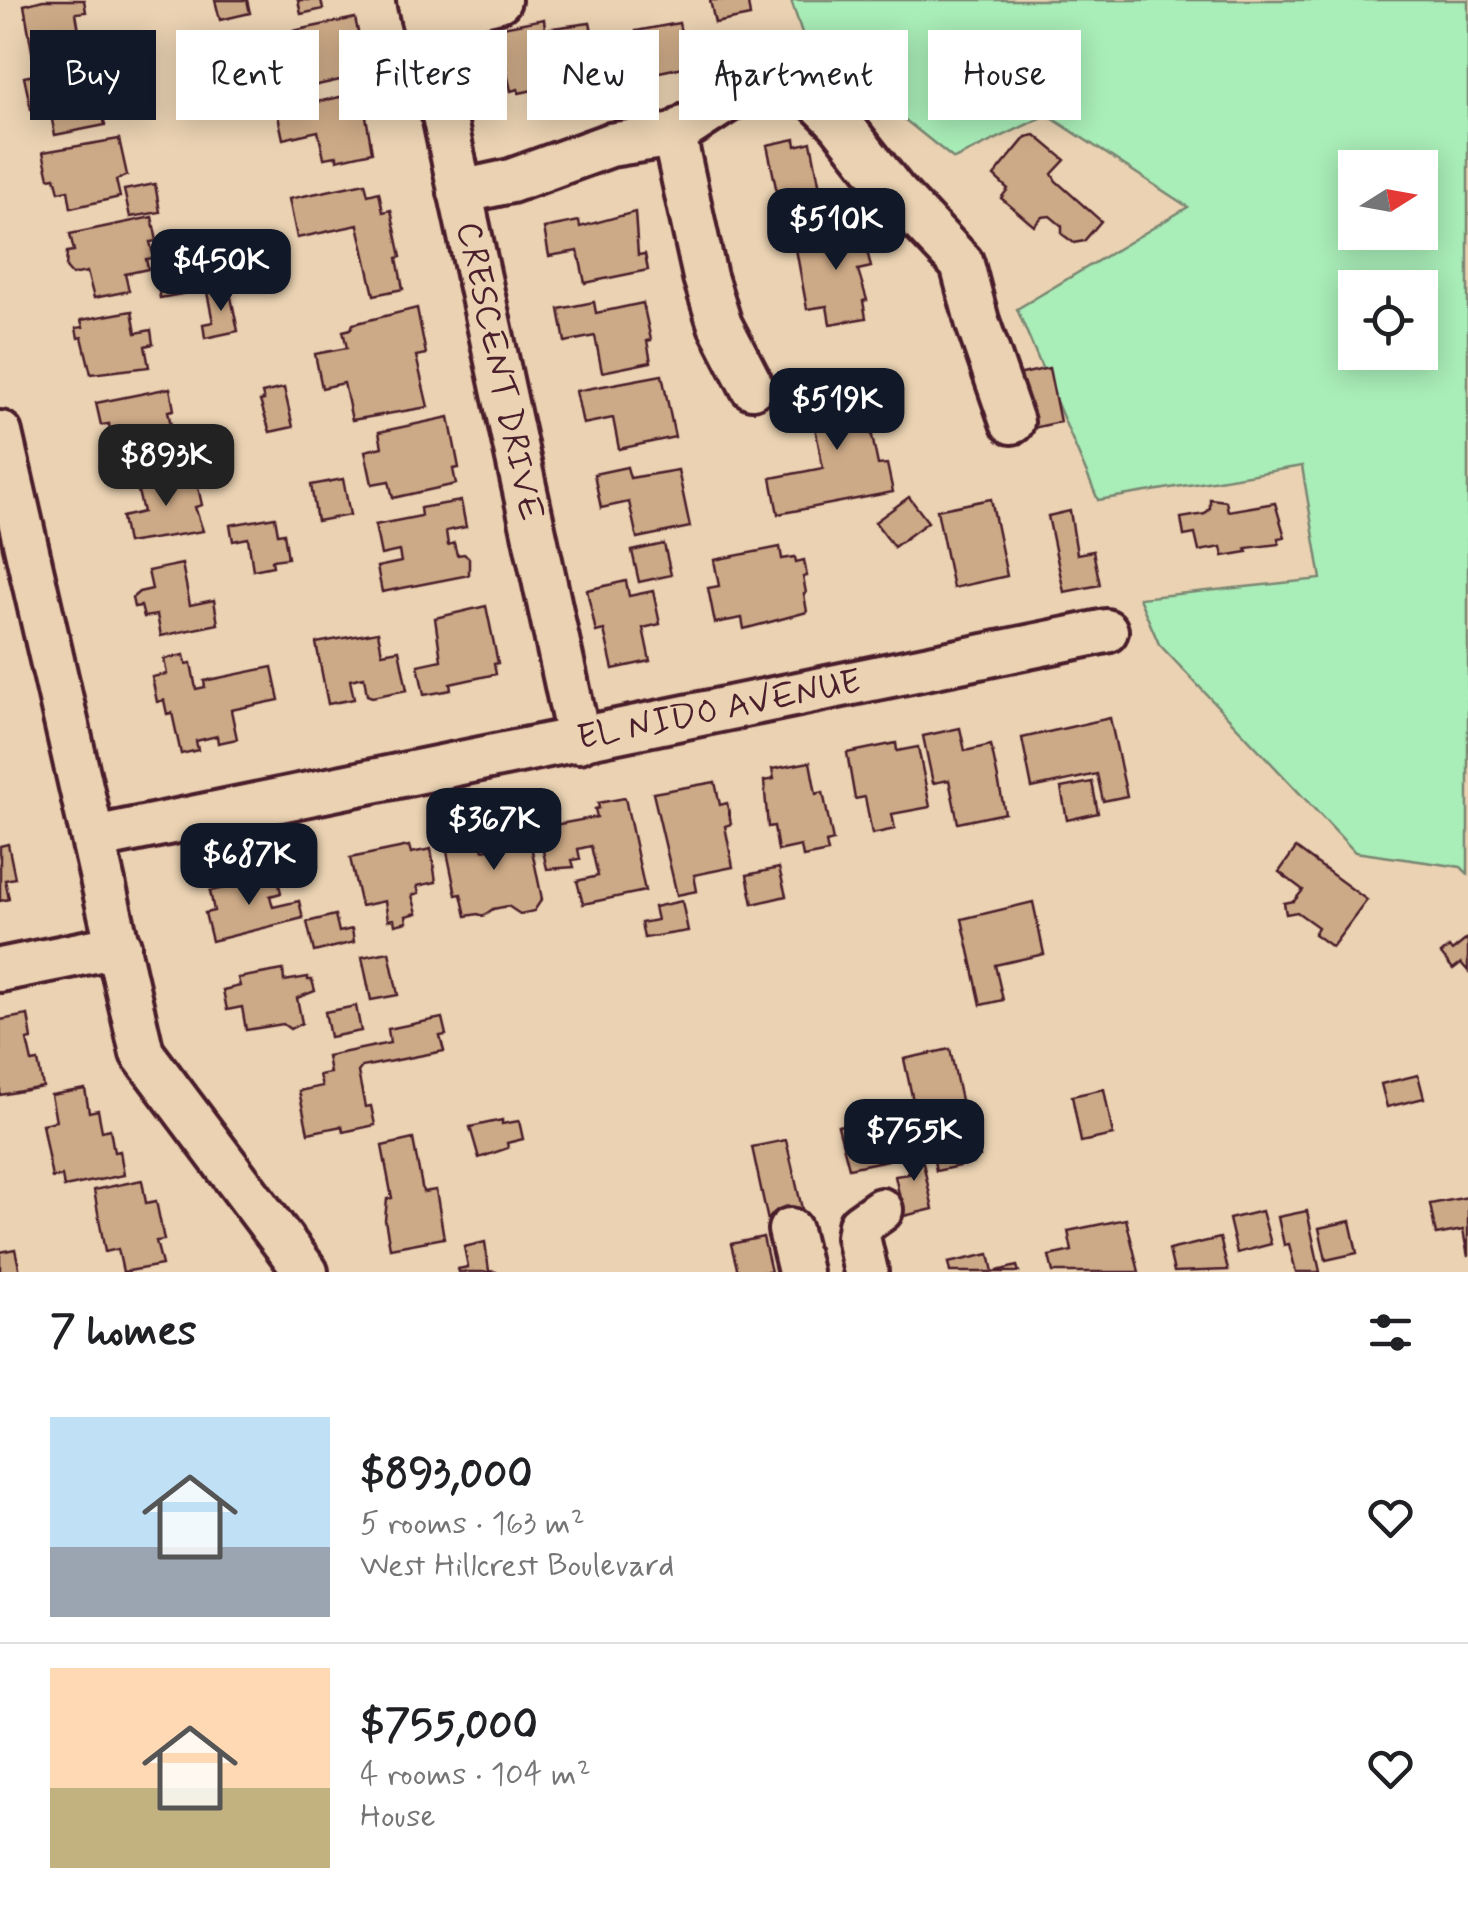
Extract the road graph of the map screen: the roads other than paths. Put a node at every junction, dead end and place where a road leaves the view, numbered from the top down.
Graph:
1 (499, 0) edge
2 (421, 9) edge
3 (674, 135) junction
4 (460, 192) junction
5 (752, 388) dead end
6 (1012, 422) dead end
7 (0, 434) edge
8 (1106, 631) dead end
9 (579, 741) junction
10 (94, 838) junction
11 (119, 946) junction
12 (0, 970) edge
13 (881, 1210) dead end
14 (790, 1230) dead end
15 (306, 1272) edge
16 (800, 1272) edge
17 (866, 1272) edge

1 - 2 street
2 - 4 street, CRESCENT DRIVE
3 - 4 street
3 - 5 street
3 - 6 street
4 - 9 street, CRESCENT DRIVE
7 - 10 street
8 - 9 street, EL NIDO AVENUE
9 - 10 street, EL NIDO AVENUE
10 - 11 street
11 - 12 street
11 - 15 street
13 - 17 street
14 - 16 street

